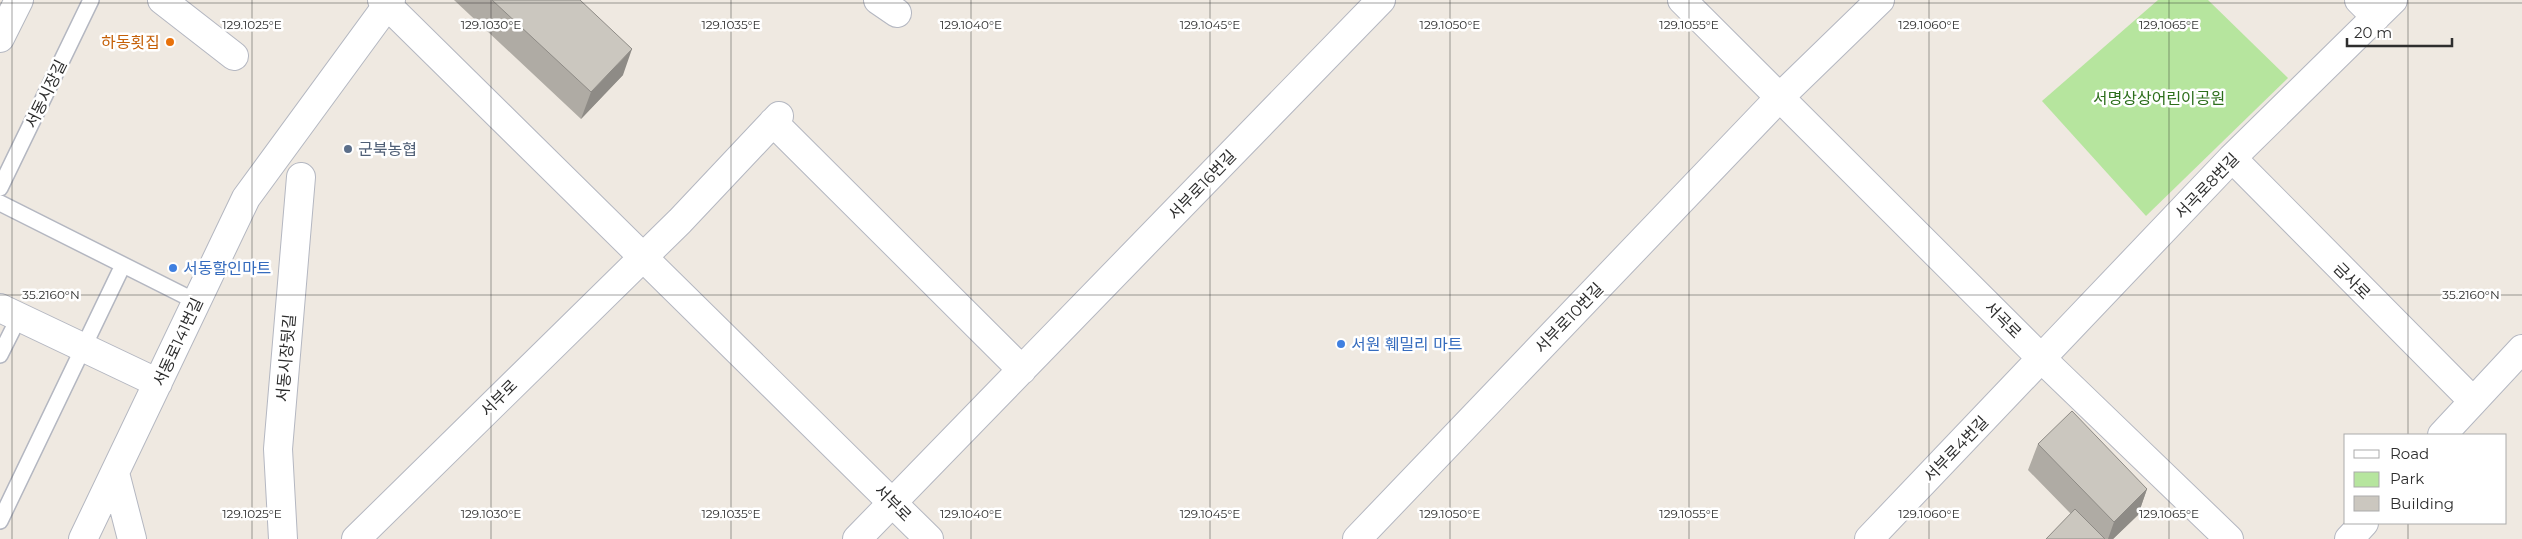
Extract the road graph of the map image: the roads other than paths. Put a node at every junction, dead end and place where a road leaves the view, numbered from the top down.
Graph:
1 (19, 0) edge
2 (91, 0) edge
3 (162, 0) edge
4 (1381, 0) edge
5 (1682, 0) edge
6 (1880, 0) edge
7 (387, 2) edge
8 (2376, 6) edge
9 (0, 38) edge
10 (234, 56) dead end
11 (1780, 97) junction
12 (2232, 158) junction
13 (301, 176) dead end
14 (0, 188) edge
15 (0, 203) edge
16 (643, 256) junction
17 (123, 265) junction
18 (197, 302) junction
19 (9, 312) edge
20 (84, 348) junction
21 (2522, 349) edge
22 (0, 355) edge
23 (2042, 359) junction
24 (1022, 370) junction
25 (158, 383) junction
26 (2473, 401) junction
27 (2443, 434) edge
28 (115, 473) junction
29 (892, 502) junction
30 (0, 521) edge
31 (2363, 524) edge
32 (83, 539) edge
33 (132, 539) edge
34 (282, 539) edge
35 (356, 539) edge
36 (857, 539) edge
37 (929, 539) edge
38 (1357, 539) edge
39 (1869, 539) edge
40 (2229, 539) edge
41 (2349, 539) edge

1 - 9 street
2 - 14 lane, 서동시장길
3 - 10 street
4 - 24 street, 서부로16번길
5 - 11 street, 서곡로
6 - 11 street
7 - 16 street, 서부로
7 - 18 street, 서동로141번길
8 - 12 street, 서곡로8번길
11 - 23 street, 서곡로
11 - 38 street, 서부로10번길
12 - 23 street, 서곡로8번길
12 - 26 street, 금사로
13 - 34 street, 서동시장뒷길
15 - 17 lane
16 - 24 street, 서부로
16 - 29 street, 서부로
16 - 35 street, 서부로
17 - 18 lane
17 - 20 lane
18 - 25 street, 서동로141번길
19 - 20 street
19 - 22 lane
20 - 25 street
20 - 30 lane
21 - 26 street
23 - 39 street, 서부로4번길
23 - 40 street, 서곡로
24 - 29 street, 서부로16번길
25 - 28 street, 서동로141번길
26 - 27 street
28 - 32 street, 서동로141번길
28 - 33 street
29 - 36 street, 서부로16번길
29 - 37 street, 서부로
31 - 41 street

